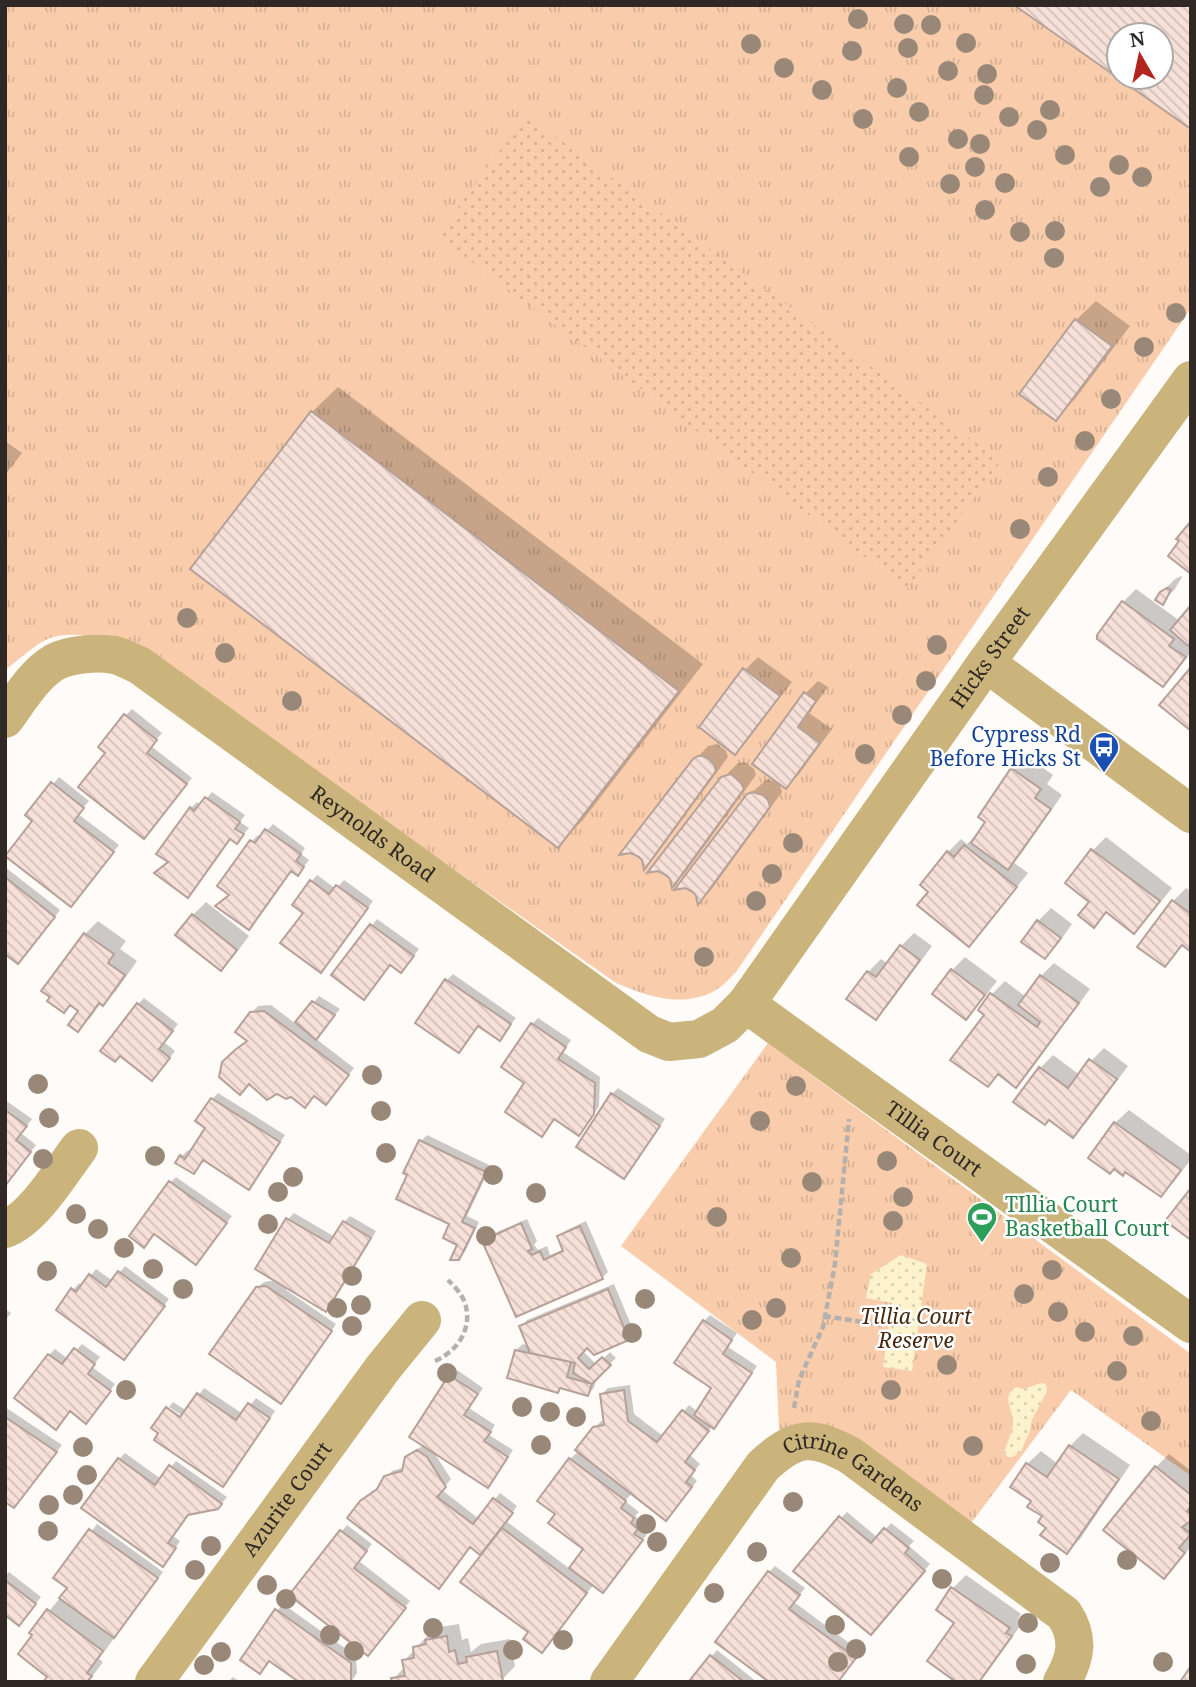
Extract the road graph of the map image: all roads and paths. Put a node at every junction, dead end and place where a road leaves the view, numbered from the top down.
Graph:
1 (1191, 380) edge
2 (986, 663) junction
3 (5, 719) edge
4 (1191, 814) edge
5 (746, 1004) junction
6 (868, 1090) junction
7 (79, 1148) dead end
8 (5, 1229) edge
9 (824, 1316) junction
10 (422, 1320) dead end
11 (1191, 1324) edge
12 (881, 1337) dead end
13 (793, 1444) junction
14 (154, 1682) edge
15 (609, 1682) edge
16 (1062, 1682) edge

1 - 2 street, Hicks Street
2 - 4 street
2 - 5 street, Hicks Street
3 - 5 street, Reynolds Road
5 - 6 street, Tillia Court
6 - 9 path
6 - 11 street, Tillia Court
7 - 8 street
9 - 12 path
9 - 13 path
10 - 14 street, Azurite Court
13 - 15 street, Citrine Gardens
13 - 16 street, Citrine Gardens

